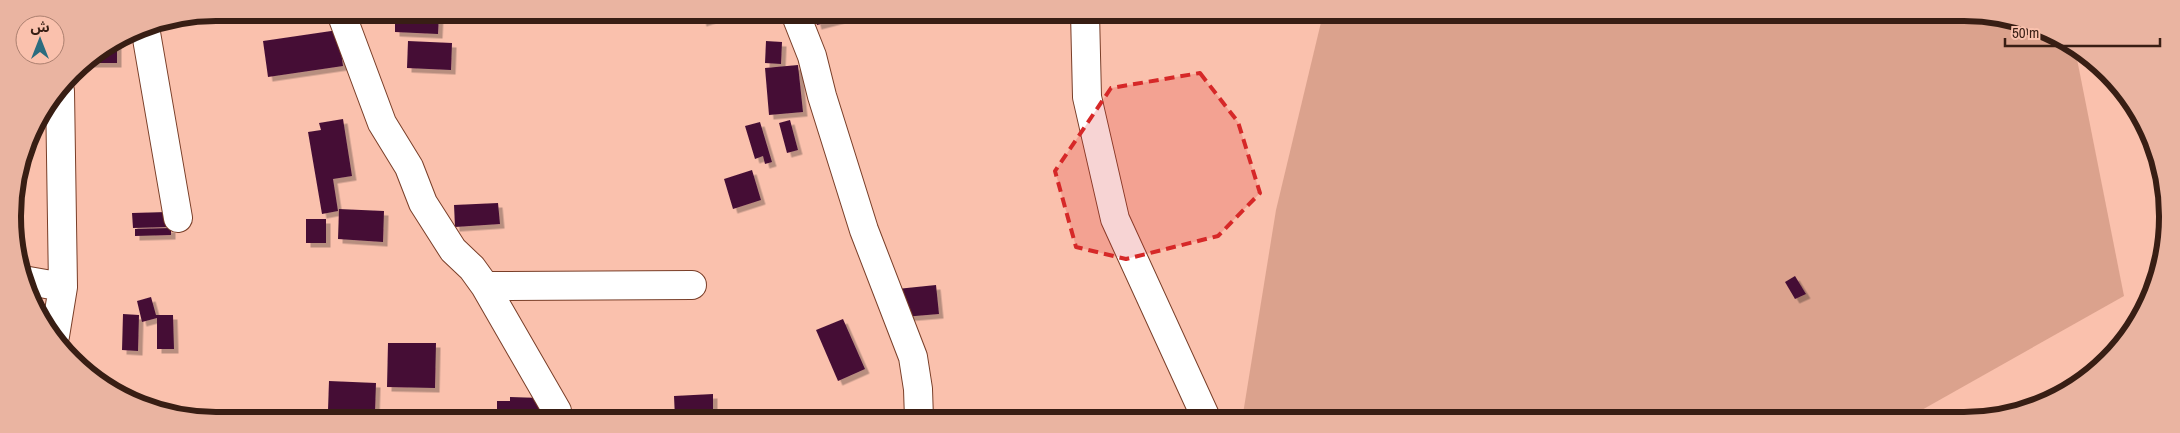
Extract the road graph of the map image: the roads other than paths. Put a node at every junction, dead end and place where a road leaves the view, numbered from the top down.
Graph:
1 (344, 21) edge
2 (798, 21) edge
3 (1085, 21) edge
4 (146, 35) edge
5 (60, 100) edge
6 (178, 218) dead end
7 (33, 282) edge
8 (692, 284) dead end
9 (485, 286) junction
10 (64, 287) junction
11 (56, 328) edge
12 (557, 412) edge
13 (919, 412) edge
14 (1203, 412) edge

1 - 9 street
2 - 13 street
3 - 14 street
4 - 6 street
5 - 10 street
7 - 10 street
8 - 9 street
9 - 12 street
10 - 11 street

